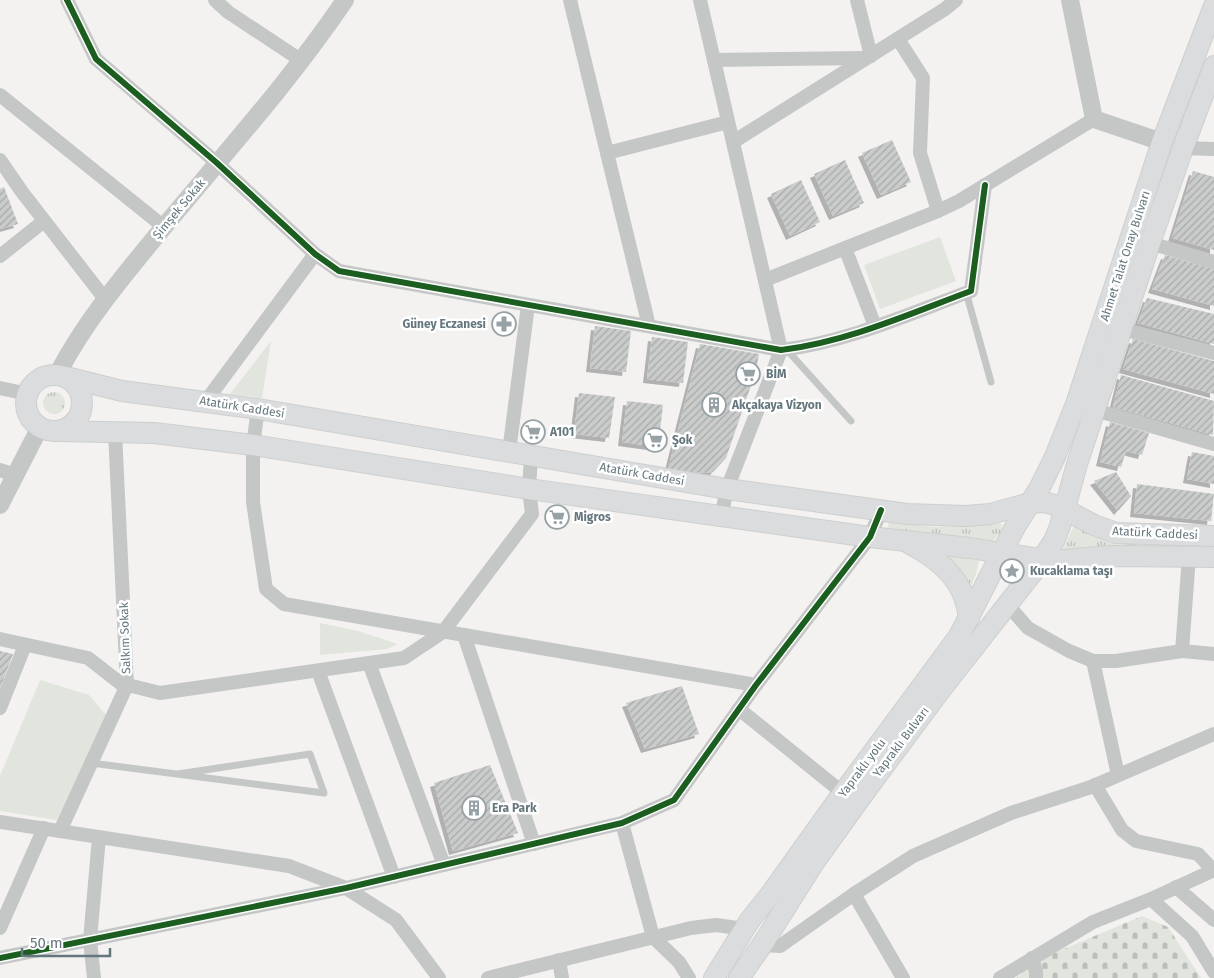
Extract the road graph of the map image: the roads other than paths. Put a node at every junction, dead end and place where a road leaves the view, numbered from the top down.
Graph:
1 (67, 0) edge
2 (215, 0) edge
3 (345, 0) edge
4 (570, 0) edge
5 (700, 0) edge
6 (857, 0) edge
7 (956, 0) edge
8 (1070, 0) edge
9 (1214, 6) edge
10 (898, 39) junction
11 (869, 57) junction
12 (714, 60) junction
13 (302, 61) junction
14 (1214, 66) edge
15 (0, 95) edge
16 (1094, 119) junction
17 (728, 122) junction
18 (733, 142) junction
19 (1162, 142) junction
20 (1183, 148) junction
21 (1214, 149) edge
22 (607, 153) junction
23 (1, 162) edge
24 (217, 163) junction
25 (985, 185) junction
26 (938, 211) junction
27 (44, 221) junction
28 (164, 227) junction
29 (1150, 243) junction
30 (846, 248) junction
31 (315, 254) junction
32 (0, 256) edge
33 (1214, 262) edge
34 (765, 280) junction
35 (966, 292) junction
36 (105, 298) junction
37 (528, 305) junction
38 (649, 326) junction
39 (875, 326) junction
40 (1122, 329) junction
41 (784, 350) junction
42 (1214, 353) edge
43 (61, 376) junction
44 (991, 382) dead end
45 (0, 388) edge
46 (28, 394) junction
47 (206, 401) junction
48 (258, 409) junction
49 (1096, 410) junction
50 (851, 421) dead end
51 (48, 429) junction
52 (115, 432) junction
53 (253, 444) junction
54 (1214, 444) edge
55 (509, 452) junction
56 (531, 456) junction
57 (8, 473) edge
58 (727, 488) junction
59 (529, 489) junction
60 (1030, 503) junction
61 (0, 505) edge
62 (882, 510) junction
63 (1064, 510) junction
64 (722, 517) junction
65 (1214, 535) edge
66 (870, 537) junction
67 (903, 541) junction
68 (1002, 553) junction
69 (1188, 556) junction
70 (1214, 556) edge
71 (1042, 560) junction
72 (1007, 604) junction
73 (969, 618) junction
74 (443, 632) junction
75 (464, 635) junction
76 (0, 640) edge
77 (26, 645) junction
78 (1182, 651) junction
79 (1214, 654) edge
80 (1093, 661) junction
81 (369, 663) junction
82 (318, 671) junction
83 (127, 685) junction
84 (756, 685) junction
85 (0, 708) edge
86 (739, 709) junction
87 (1214, 734) edge
88 (91, 762) junction
89 (178, 774) junction
90 (1118, 775) junction
91 (1095, 785) junction
92 (843, 792) junction
93 (0, 822) edge
94 (622, 823) junction
95 (44, 828) junction
96 (60, 831) junction
97 (99, 837) junction
98 (534, 844) junction
99 (444, 865) junction
100 (1213, 870) edge
101 (394, 877) junction
102 (1176, 887) junction
103 (346, 888) junction
104 (854, 894) junction
105 (1151, 899) junction
106 (1214, 920) edge
107 (0, 928) edge
108 (744, 928) junction
109 (653, 937) junction
110 (90, 940) junction
111 (764, 942) junction
112 (0, 958) edge
113 (1032, 958) junction
114 (558, 960) junction
115 (1214, 972) edge
116 (94, 978) edge
117 (439, 978) edge
118 (488, 978) edge
119 (562, 978) edge
120 (689, 978) edge
121 (714, 978) edge
122 (739, 978) edge
123 (902, 978) edge
124 (1000, 978) edge
125 (1036, 978) edge

1 - 24 street
2 - 13 street
3 - 13 street, Şimşek Sokak
4 - 22 street
5 - 12 street
6 - 11 street
7 - 10 street
8 - 16 street
9 - 19 main road, Ahmet Talat Onay Bulvarı
10 - 11 street
10 - 26 street
11 - 12 street
11 - 18 street
12 - 17 street
13 - 24 street, Şimşek Sokak
14 - 20 main road, Ahmet Talat Onay Bulvarı
15 - 28 street
16 - 19 street
16 - 25 street
17 - 18 street
17 - 22 street
18 - 34 street
19 - 60 main road, Ahmet Talat Onay Bulvarı
20 - 21 street
20 - 29 main road, Ahmet Talat Onay Bulvarı
22 - 38 street
23 - 27 street
24 - 28 street, Şimşek Sokak
24 - 31 street
25 - 26 street
25 - 35 street
26 - 30 street
27 - 32 street
27 - 36 street
28 - 36 street, Şimşek Sokak
29 - 33 street
29 - 40 main road, Ahmet Talat Onay Bulvarı
30 - 34 street
30 - 39 street
31 - 37 street
31 - 47 street
34 - 41 street
35 - 39 street
35 - 44 lane
36 - 43 street, Şimşek Sokak
37 - 38 street
37 - 55 street
38 - 41 street
39 - 41 street
40 - 42 street
40 - 49 main road, Ahmet Talat Onay Bulvarı
41 - 50 lane
41 - 58 street
43 - 46 main road
43 - 47 main road, Atatürk Caddesi
43 - 51 main road
45 - 46 street
46 - 51 main road
47 - 48 main road, Atatürk Caddesi
48 - 53 street
48 - 55 main road, Atatürk Caddesi
49 - 54 street
49 - 63 main road, Ahmet Talat Onay Bulvarı
51 - 52 main road, Atatürk Caddesi
51 - 57 street
52 - 53 main road, Atatürk Caddesi
52 - 83 street, Salkım Sokak
53 - 59 main road, Atatürk Caddesi
53 - 74 street
55 - 56 main road, Atatürk Caddesi
56 - 58 main road, Atatürk Caddesi
56 - 59 street
57 - 61 street
58 - 62 main road, Atatürk Caddesi
58 - 64 street
59 - 64 main road, Atatürk Caddesi
59 - 74 street
60 - 62 main road, Atatürk Caddesi
60 - 63 main road, Atatürk Caddesi
60 - 68 main road
62 - 66 street
63 - 65 main road, Atatürk Caddesi
63 - 71 main road, Yapraklı Bulvarı
64 - 66 main road, Atatürk Caddesi
66 - 67 main road, Atatürk Caddesi
66 - 84 street
67 - 68 main road, Atatürk Caddesi
67 - 73 main road
68 - 71 main road, Atatürk Caddesi
68 - 73 main road, Yapraklı yolu
69 - 70 main road, Atatürk Caddesi
69 - 71 main road, Atatürk Caddesi
69 - 78 street
71 - 72 main road, Yapraklı Bulvarı
72 - 80 street
72 - 111 main road, Yapraklı Bulvarı
73 - 92 main road, Yapraklı yolu
74 - 75 street
74 - 81 street
75 - 84 street
75 - 98 street
76 - 77 street
77 - 83 street
77 - 85 street
78 - 79 street
78 - 80 street
80 - 90 street
81 - 82 street
81 - 99 street
82 - 83 street
82 - 101 street
83 - 88 street, Salkım Sokak
84 - 86 street
86 - 92 street
86 - 94 street
87 - 90 street
88 - 89 lane
88 - 96 street, Salkım Sokak
89 - 89 lane
90 - 91 street
91 - 100 street
91 - 104 street
92 - 108 main road, Yapraklı yolu
93 - 95 street
94 - 98 street
94 - 109 street
95 - 96 street
95 - 107 street
96 - 97 street
97 - 103 street
97 - 110 street
98 - 99 street
99 - 101 street
100 - 102 street
101 - 103 street
102 - 105 street
102 - 106 street
103 - 110 street
103 - 117 street
104 - 111 street
104 - 123 street
105 - 113 street
105 - 115 street
108 - 109 street
108 - 111 main road
108 - 121 main road, Yapraklı yolu
109 - 114 street
109 - 120 street
110 - 112 street
110 - 116 street
111 - 122 main road, Yapraklı Bulvarı
113 - 124 street
113 - 125 street
114 - 118 street
114 - 119 street

